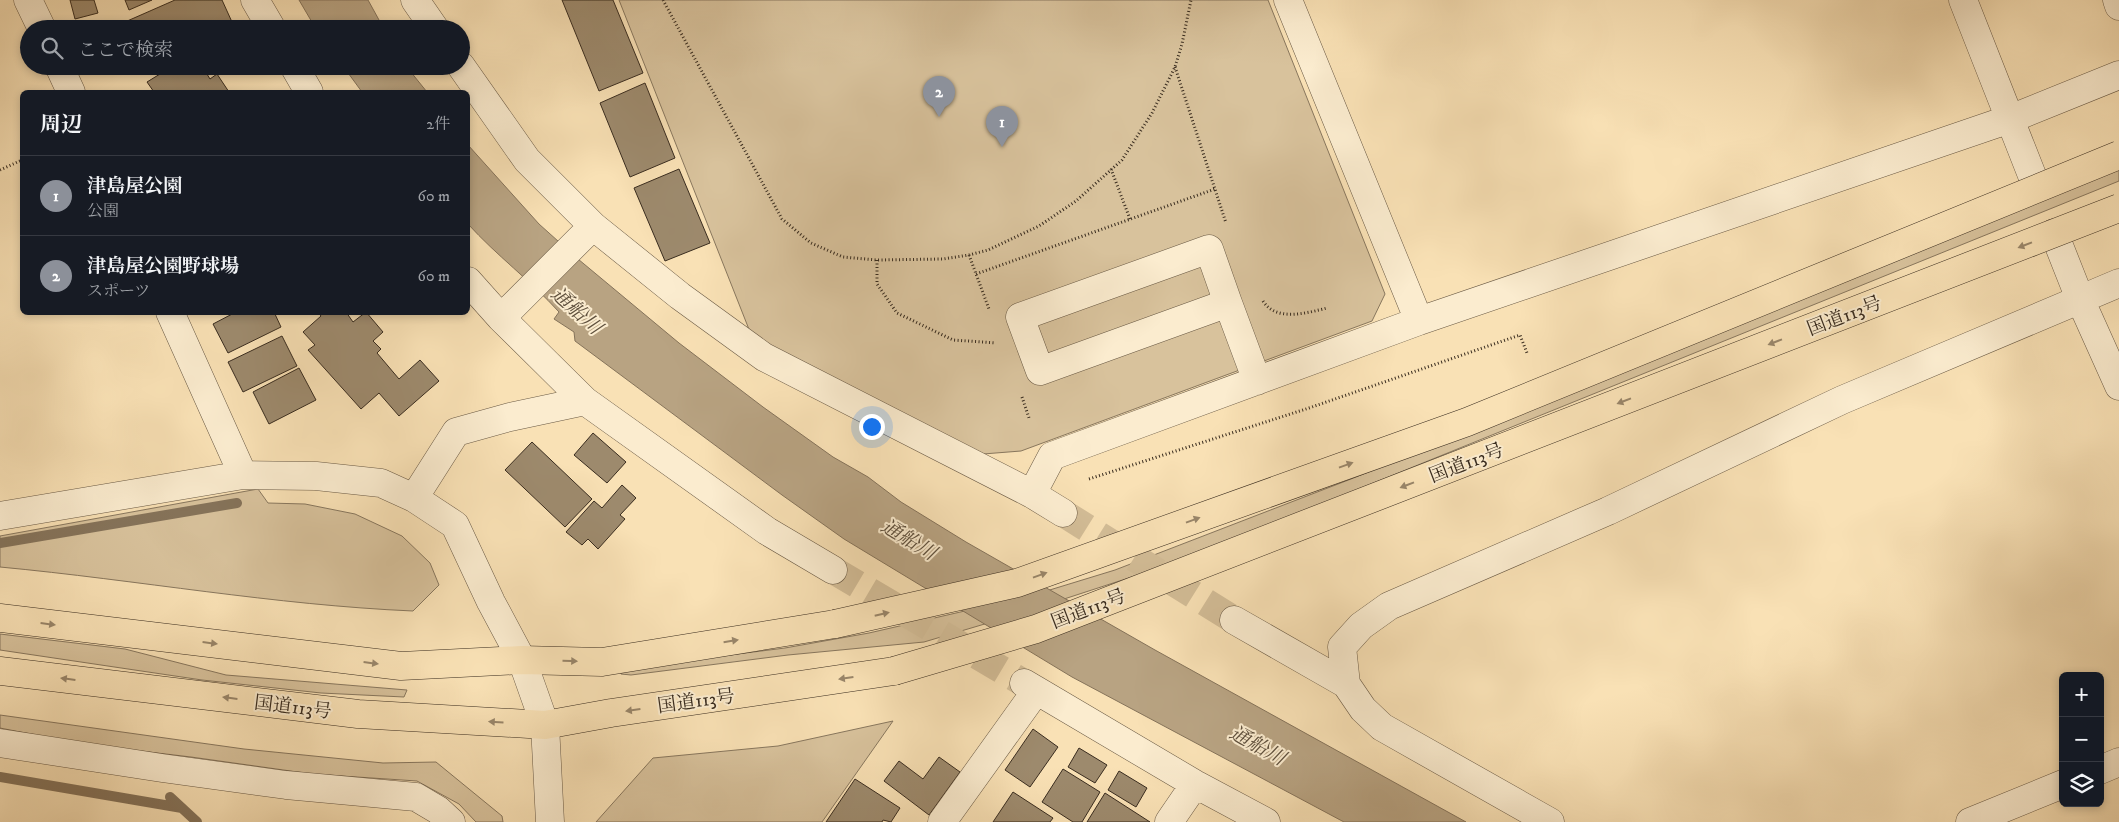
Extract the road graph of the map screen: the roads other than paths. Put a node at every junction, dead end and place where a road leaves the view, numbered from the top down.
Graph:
1 (28, 0) edge
2 (255, 0) edge
3 (415, 0) edge
4 (1288, 0) edge
5 (1963, 0) edge
6 (2117, 0) edge
7 (2119, 6) edge
8 (38, 20) edge
9 (267, 20) edge
10 (429, 20) edge
11 (63, 75) edge
12 (299, 75) edge
13 (467, 75) edge
14 (2119, 75) edge
15 (70, 90) edge
16 (308, 90) edge
17 (2010, 119) junction
18 (2119, 155) edge
19 (2037, 188) junction
20 (2119, 208) edge
21 (593, 226) junction
22 (2054, 234) junction
23 (470, 283) edge
24 (2119, 283) edge
25 (2080, 299) junction
26 (1228, 303) junction
27 (171, 315) edge
28 (501, 318) junction
29 (1419, 321) junction
30 (1257, 381) junction
31 (2119, 386) edge
32 (585, 401) junction
33 (243, 476) junction
34 (1032, 494) junction
35 (414, 498) junction
36 (1063, 513) tunnel mouth
37 (0, 516) edge
38 (833, 570) tunnel mouth
39 (0, 618) edge
40 (1234, 620) tunnel mouth
41 (522, 660) junction
42 (0, 671) edge
43 (1346, 684) junction
44 (545, 725) junction
45 (0, 743) edge
46 (2119, 762) edge
47 (2104, 768) edge
48 (1195, 784) junction
49 (2059, 786) edge
50 (451, 822) edge
51 (550, 822) edge
52 (942, 822) edge
53 (1170, 822) edge
54 (1266, 822) edge
55 (1550, 822) edge
56 (1970, 822) edge

1 - 8 street
2 - 9 street
3 - 10 street
4 - 29 street
5 - 17 street
6 - 7 street
11 - 15 street
12 - 16 street
13 - 21 street
14 - 17 street
17 - 19 street
17 - 29 street
18 - 19 highway, 国道113号, bridge
41 -> 19 highway, 国道113号, bridge
20 - 22 highway, 国道113号, bridge
21 - 28 street
21 - 34 street
22 - 25 street
22 -> 44 highway, 国道113号, bridge
23 - 28 street
24 - 25 street
25 - 31 street
25 - 43 street
26 - 26 street
26 - 30 street
27 - 33 street
28 - 32 street
29 - 30 street
30 - 34 street
32 - 35 street
32 - 38 street
33 - 35 street
33 - 37 street
34 - 36 street
35 - 41 street
39 -> 41 highway, 国道113号
40 - 43 street
41 - 44 street
44 -> 42 highway, 国道113号
43 - 55 street
44 - 51 street
45 - 50 street
46 - 47 street
48 - 52 street
48 - 53 street
48 - 54 street
49 - 56 street

